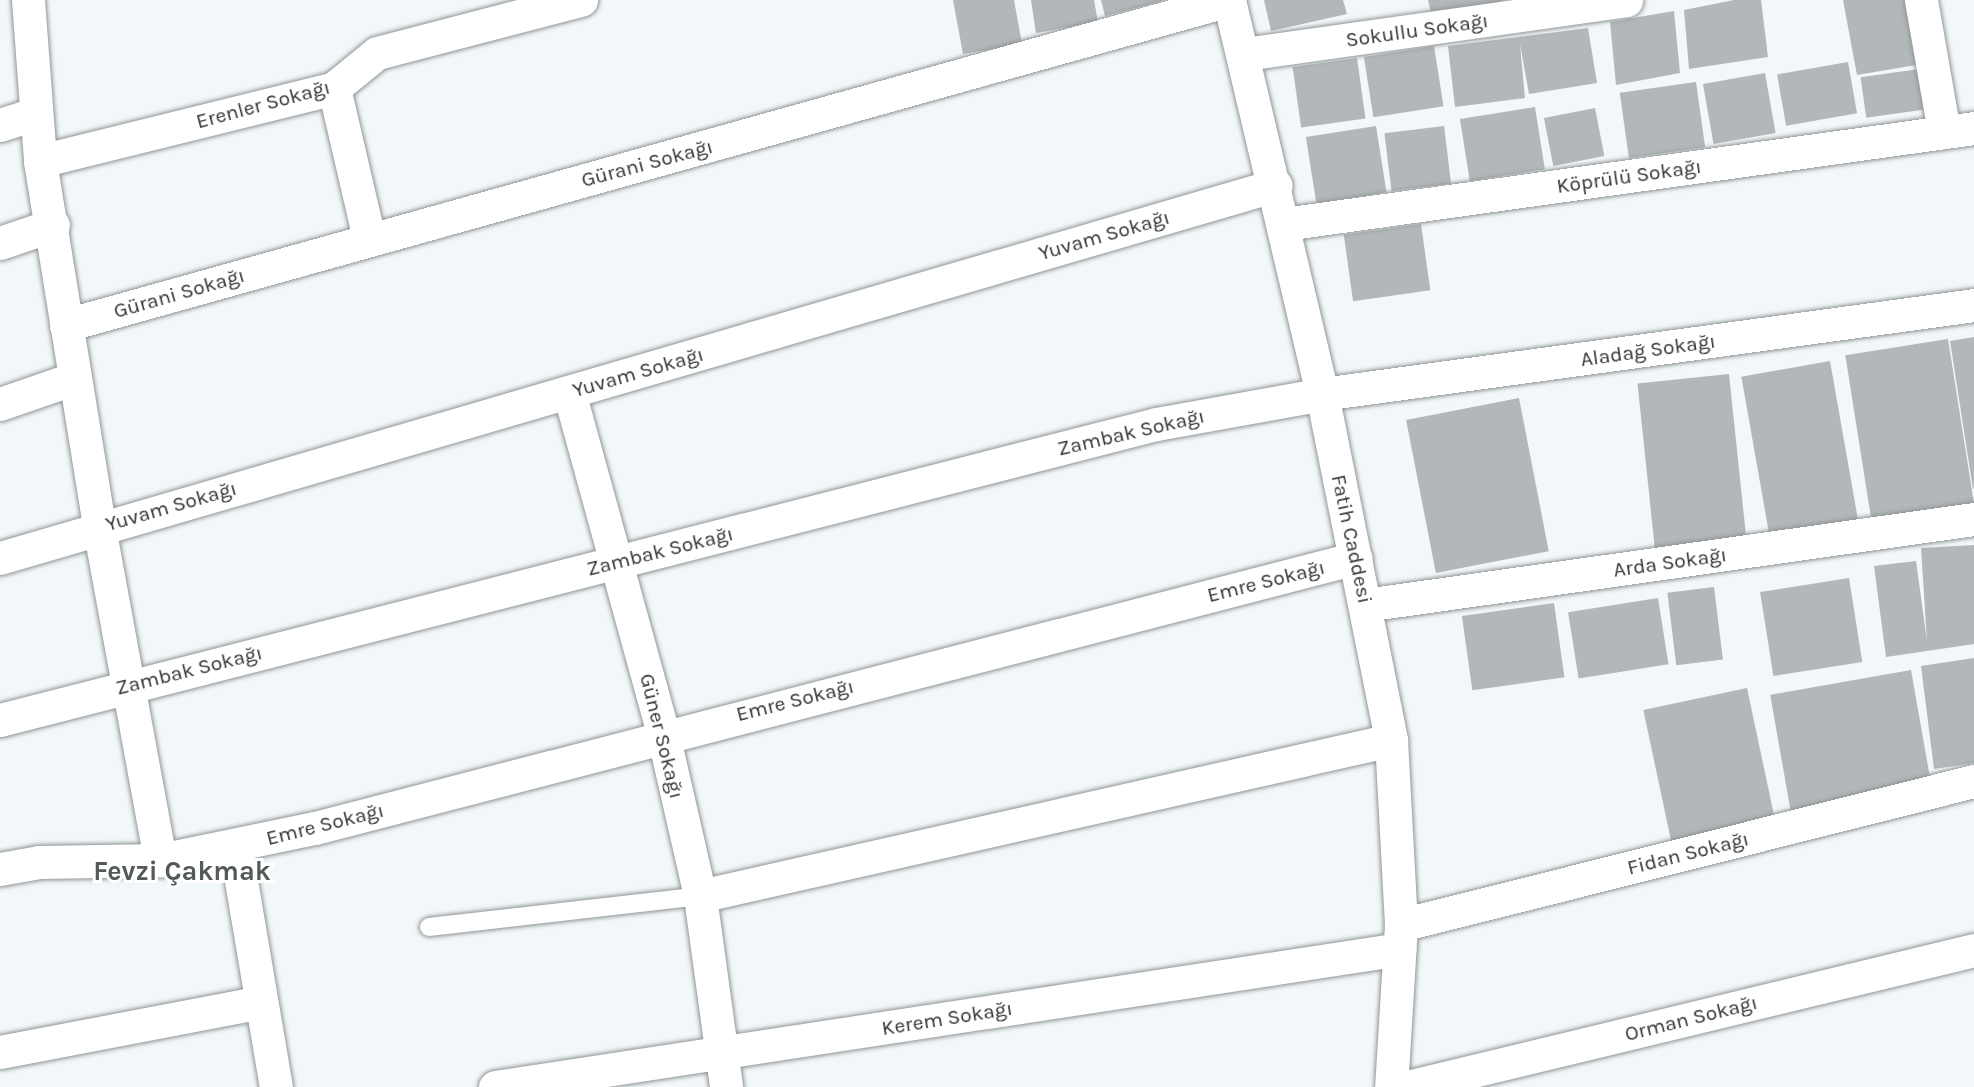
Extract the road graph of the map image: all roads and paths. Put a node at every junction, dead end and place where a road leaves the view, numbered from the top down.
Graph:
1 (28, 0) edge
2 (580, 0) edge
3 (1229, 0) edge
4 (1626, 0) edge
5 (1920, 0) edge
6 (1244, 54) junction
7 (334, 88) junction
8 (34, 114) junction
9 (0, 125) edge
10 (1959, 130) edge
11 (40, 161) junction
12 (1276, 185) junction
13 (1284, 224) junction
14 (53, 225) junction
15 (369, 239) junction
16 (0, 243) edge
17 (1974, 305) edge
18 (66, 325) junction
19 (75, 378) junction
20 (569, 392) junction
21 (1322, 394) junction
22 (0, 404) edge
23 (1974, 519) edge
24 (99, 527) junction
25 (0, 558) edge
26 (1356, 558) junction
27 (618, 562) junction
28 (1365, 605) junction
29 (130, 685) junction
30 (0, 720) edge
31 (663, 734) junction
32 (1391, 740) junction
33 (1974, 781) edge
34 (235, 845) junction
35 (160, 860) junction
36 (0, 869) edge
37 (700, 896) junction
38 (429, 927) dead end
39 (1400, 937) junction
40 (1974, 950) edge
41 (261, 1002) junction
42 (0, 1052) edge
43 (724, 1052) junction
44 (276, 1087) edge
45 (495, 1087) edge
46 (726, 1087) edge
47 (1391, 1087) edge
48 (1407, 1087) edge

1 - 8 street
2 - 7 street, Erenler Sokağı
3 - 6 street, Fatih Caddesi
3 - 15 street, Gürani Sokağı
4 - 6 street, Sokullu Sokağı
5 - 10 street
6 - 12 street, Fatih Caddesi
7 - 11 street, Erenler Sokağı
7 - 15 street
8 - 9 street
8 - 11 street
10 - 13 street, Köprülü Sokağı
11 - 14 street
12 - 13 street, Fatih Caddesi
12 - 20 street, Yuvam Sokağı
13 - 21 street, Fatih Caddesi
14 - 16 street
14 - 18 street
15 - 18 street, Gürani Sokağı
17 - 21 street, Aladağ Sokağı
18 - 19 street
19 - 22 street
19 - 24 street
20 - 24 street, Yuvam Sokağı
20 - 27 street, Güner Sokağı
21 - 26 street, Fatih Caddesi
21 - 27 street, Zambak Sokağı
23 - 28 street, Arda Sokağı
24 - 25 street, Yuvam Sokağı
24 - 29 street
26 - 28 street, Fatih Caddesi
26 - 31 street, Emre Sokağı
27 - 29 street, Zambak Sokağı
27 - 31 street, Güner Sokağı
28 - 32 street, Fatih Caddesi
29 - 30 street, Zambak Sokağı
29 - 35 street
31 - 34 street, Emre Sokağı
31 - 37 street, Güner Sokağı
32 - 37 street
32 - 39 street, Fatih Caddesi
33 - 39 street, Fidan Sokağı
34 - 35 street, Emre Sokağı
34 - 41 street
35 - 36 street, Emre Sokağı
37 - 38 lane
37 - 43 street, Güner Sokağı
39 - 43 street, Kerem Sokağı
39 - 47 street, Fatih Caddesi
40 - 48 street, Orman Sokağı
41 - 42 street
41 - 44 street
43 - 45 street, Kerem Sokağı
43 - 46 street, Güner Sokağı

